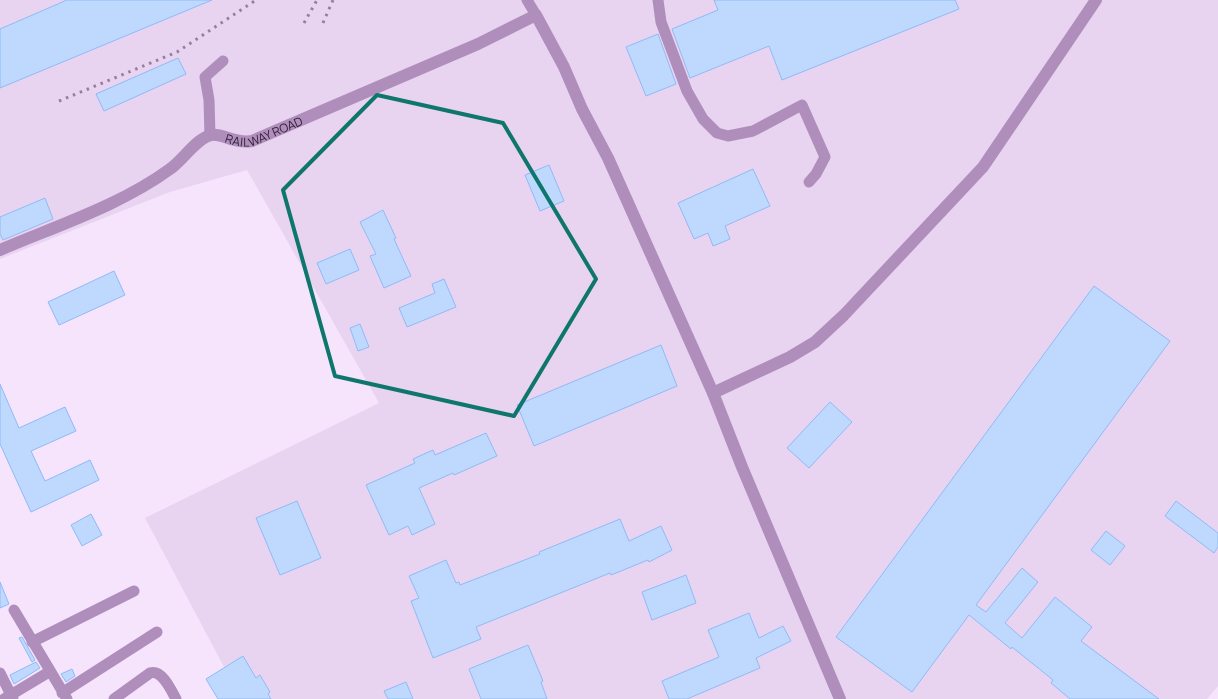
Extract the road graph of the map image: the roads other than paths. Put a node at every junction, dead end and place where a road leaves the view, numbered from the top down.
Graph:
1 (528, 0) edge
2 (658, 0) edge
3 (1096, 0) edge
4 (536, 15) junction
5 (223, 61) dead end
6 (210, 136) junction
7 (810, 182) dead end
8 (0, 250) edge
9 (713, 393) junction
10 (134, 591) dead end
11 (14, 610) dead end
12 (157, 632) dead end
13 (32, 642) junction
14 (49, 672) junction
15 (0, 673) edge
16 (64, 696) edge
17 (9, 698) edge
18 (114, 699) edge
19 (176, 699) edge
20 (840, 699) edge

1 - 4 street
2 - 7 street
3 - 9 street
4 - 6 street, RAILWAY ROAD
4 - 9 street
5 - 6 street
6 - 8 street, RAILWAY ROAD
9 - 20 street
10 - 13 street
11 - 13 street
12 - 16 street
13 - 14 street
14 - 16 street
14 - 17 street
15 - 17 street
18 - 19 street

